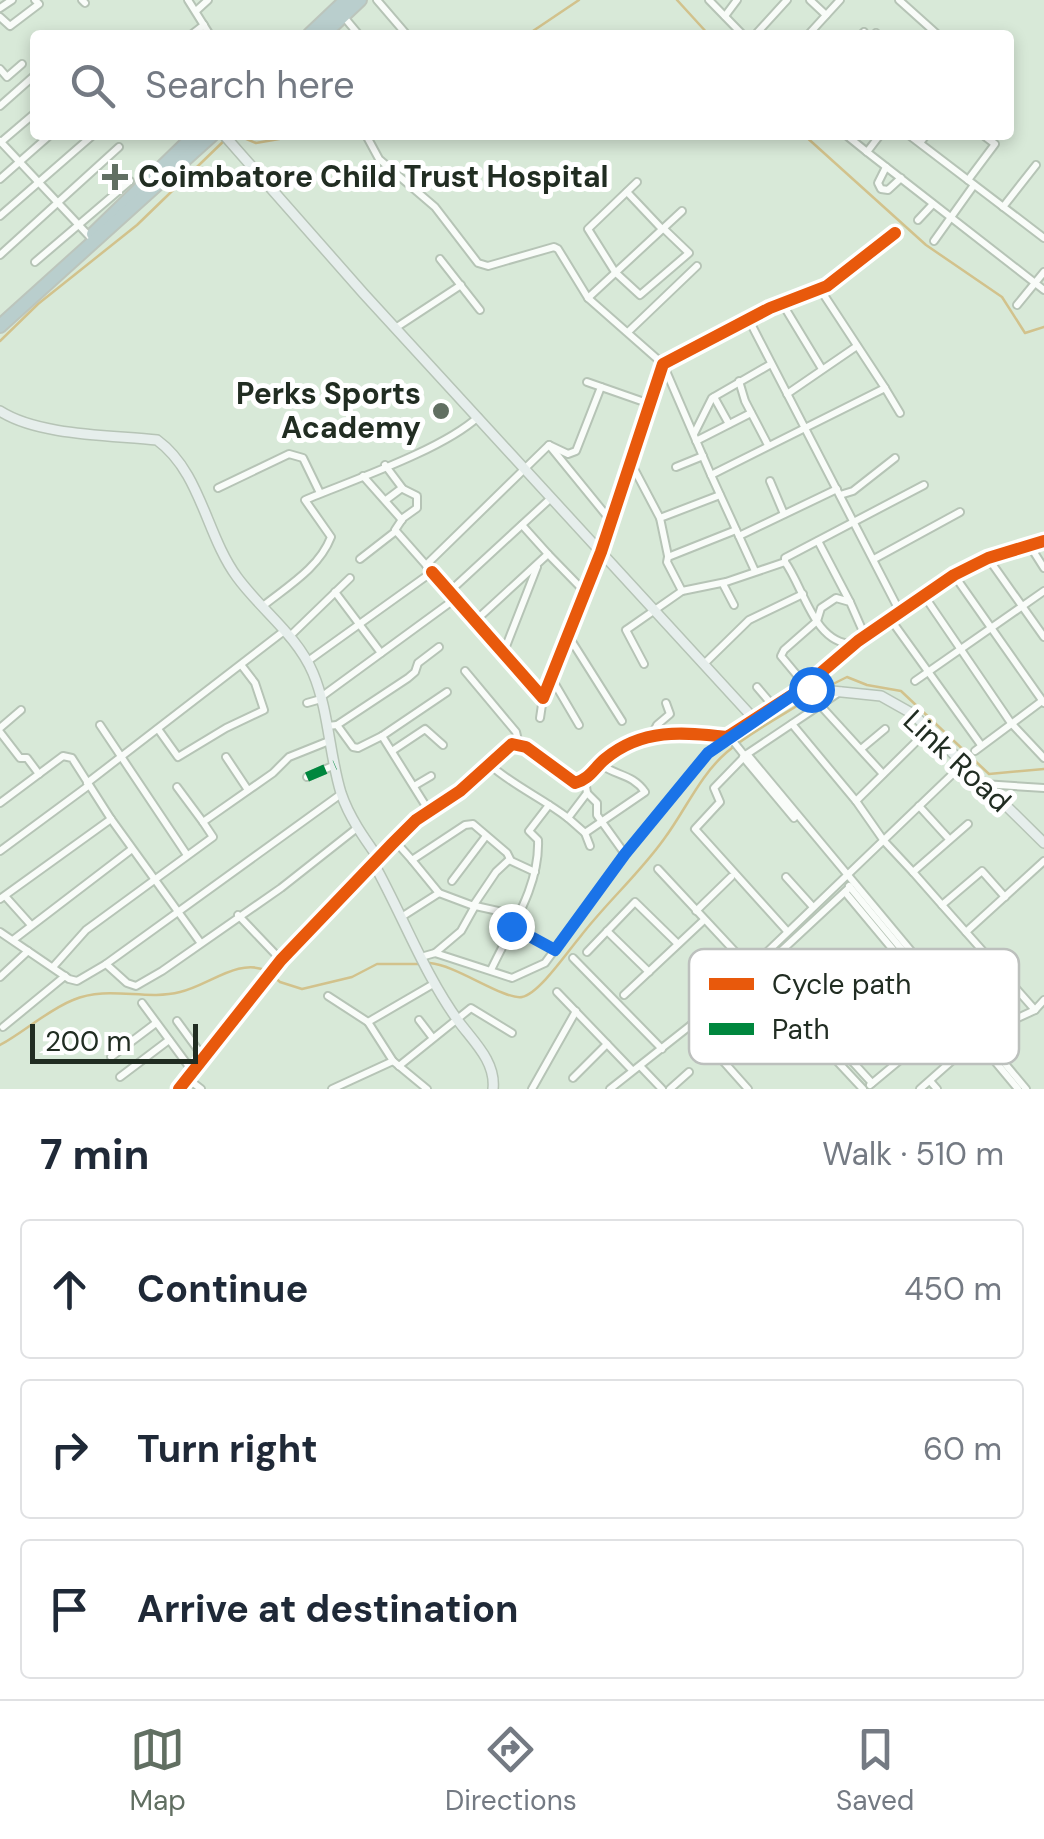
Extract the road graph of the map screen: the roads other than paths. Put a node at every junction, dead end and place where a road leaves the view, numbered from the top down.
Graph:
1 (12, 0) edge
2 (35, 0) edge
3 (188, 0) edge
4 (208, 0) edge
5 (346, 0) edge
6 (360, 0) edge
7 (377, 0) edge
8 (709, 0) edge
9 (737, 0) edge
10 (787, 0) edge
11 (810, 0) edge
12 (840, 0) edge
13 (899, 0) edge
14 (0, 8) edge
15 (196, 11) junction
16 (826, 15) junction
17 (0, 16) edge
18 (343, 16) junction
19 (725, 16) junction
20 (204, 25) junction
21 (198, 30) edge
22 (207, 30) edge
23 (315, 30) edge
24 (328, 30) edge
25 (355, 30) edge
26 (402, 30) edge
27 (739, 30) edge
28 (760, 30) edge
29 (812, 30) edge
30 (932, 30) edge
31 (22, 64) dead end
32 (0, 70) edge
33 (30, 79) edge
34 (0, 106) edge
35 (30, 117) edge
36 (44, 140) edge
37 (87, 140) edge
38 (190, 140) edge
39 (206, 140) edge
40 (229, 140) edge
41 (369, 140) edge
42 (852, 140) edge
43 (876, 140) edge
44 (916, 140) edge
45 (922, 140) edge
46 (991, 140) edge
47 (0, 142) edge
48 (920, 143) junction
49 (119, 147) dead end
50 (866, 152) junction
51 (19, 161) junction
52 (1036, 165) dead end
53 (886, 167) junction
54 (900, 178) junction
55 (0, 179) edge
56 (130, 180) dead end
57 (38, 182) junction
58 (637, 182) dead end
59 (971, 182) junction
60 (627, 192) junction
61 (58, 204) junction
62 (934, 204) junction
63 (1003, 208) junction
64 (682, 211) dead end
65 (0, 216) edge
66 (949, 216) junction
67 (918, 220) dead end
68 (78, 225) junction
69 (663, 229) junction
70 (895, 233) dead end
71 (90, 237) junction
72 (1044, 238) edge
73 (934, 241) dead end
74 (0, 255) edge
75 (440, 258) dead end
76 (36, 262) dead end
77 (697, 266) dead end
78 (615, 272) junction
79 (1044, 272) edge
80 (1034, 283) junction
81 (461, 286) junction
82 (820, 288) junction
83 (1044, 290) edge
84 (588, 298) junction
85 (782, 303) junction
86 (1017, 305) dead end
87 (480, 310) dead end
88 (0, 314) edge
89 (749, 320) junction
90 (0, 326) edge
91 (396, 328) junction
92 (628, 332) junction
93 (857, 346) junction
94 (664, 364) junction
95 (771, 364) junction
96 (822, 369) junction
97 (739, 381) junction
98 (587, 382) dead end
99 (601, 387) junction
100 (885, 388) junction
101 (787, 394) junction
102 (714, 396) junction
103 (650, 404) junction
104 (0, 411) edge
105 (751, 412) junction
106 (900, 412) dead end
107 (478, 417) junction
108 (729, 424) junction
109 (804, 427) junction
110 (695, 438) junction
111 (549, 445) junction
112 (768, 446) junction
113 (703, 456) junction
114 (895, 458) dead end
115 (631, 462) junction
116 (386, 465) junction
117 (524, 468) junction
118 (676, 468) dead end
119 (711, 475) junction
120 (363, 476) junction
121 (770, 481) dead end
122 (924, 485) dead end
123 (218, 488) dead end
124 (402, 488) junction
125 (838, 492) junction
126 (320, 493) junction
127 (720, 495) junction
128 (552, 498) junction
129 (386, 500) junction
130 (960, 512) dead end
131 (784, 514) junction
132 (660, 518) junction
133 (402, 520) junction
134 (611, 522) junction
135 (856, 522) junction
136 (522, 525) junction
137 (395, 531) junction
138 (738, 533) junction
139 (818, 541) junction
140 (1044, 541) edge
141 (1030, 546) junction
142 (601, 552) junction
143 (548, 554) junction
144 (668, 556) junction
145 (360, 558) dead end
146 (874, 558) junction
147 (988, 558) junction
148 (785, 562) junction
149 (538, 564) junction
150 (1044, 568) edge
151 (429, 569) junction
152 (755, 571) junction
153 (954, 575) junction
154 (350, 578) dead end
155 (723, 583) junction
156 (682, 591) junction
157 (336, 592) junction
158 (585, 592) junction
159 (1044, 592) edge
160 (804, 594) junction
161 (452, 595) junction
162 (924, 597) junction
163 (850, 602) junction
164 (734, 605) dead end
165 (263, 606) junction
166 (1021, 606) junction
167 (654, 610) junction
168 (901, 613) junction
169 (817, 620) junction
170 (890, 620) junction
171 (474, 622) junction
172 (360, 624) junction
173 (990, 626) junction
174 (287, 634) junction
175 (568, 636) junction
176 (866, 636) junction
177 (1044, 638) edge
178 (854, 644) junction
179 (439, 647) dead end
180 (958, 649) junction
181 (381, 653) junction
182 (503, 654) junction
183 (308, 662) junction
184 (644, 664) dead end
185 (704, 664) junction
186 (242, 666) junction
187 (465, 671) dead end
188 (928, 672) junction
189 (551, 678) junction
190 (915, 681) dead end
191 (757, 686) dead end
192 (806, 688) junction
193 (838, 690) junction
194 (446, 692) dead end
195 (321, 698) junction
196 (543, 698) junction
197 (1042, 698) edge
198 (307, 703) dead end
199 (666, 703) dead end
200 (820, 705) junction
201 (774, 707) junction
202 (21, 710) dead end
203 (540, 718) dead end
204 (622, 720) dead end
205 (755, 720) junction
206 (1011, 723) junction
207 (100, 724) dead end
208 (579, 724) dead end
209 (792, 724) junction
210 (332, 726) junction
211 (884, 728) dead end
212 (158, 729) junction
213 (0, 730) edge
214 (928, 730) junction
215 (652, 735) junction
216 (382, 736) junction
217 (728, 737) junction
218 (329, 740) junction
219 (519, 744) junction
220 (443, 745) dead end
221 (861, 749) junction
222 (392, 751) junction
223 (745, 756) junction
224 (226, 757) dead end
225 (121, 758) junction
226 (1044, 758) edge
227 (489, 764) junction
228 (600, 764) junction
229 (962, 764) junction
230 (335, 765) junction
231 (39, 774) junction
232 (883, 774) junction
233 (431, 776) dead end
234 (307, 778) dead end
235 (586, 780) junction
236 (88, 784) junction
237 (982, 784) junction
238 (414, 786) junction
239 (177, 787) dead end
240 (1044, 788) edge
241 (248, 790) junction
242 (586, 793) junction
243 (342, 794) junction
244 (856, 801) junction
245 (0, 803) edge
246 (549, 805) junction
247 (919, 806) junction
248 (429, 810) junction
249 (111, 818) junction
250 (568, 818) junction
251 (203, 822) junction
252 (602, 822) junction
253 (968, 824) dead end
254 (357, 828) junction
255 (585, 834) junction
256 (486, 836) junction
257 (949, 840) junction
258 (395, 841) junction
259 (884, 841) junction
260 (1044, 842) edge
261 (590, 846) dead end
262 (132, 849) junction
263 (0, 851) edge
264 (625, 854) junction
265 (187, 855) junction
266 (412, 860) junction
267 (510, 860) junction
268 (376, 862) junction
269 (1044, 862) edge
270 (658, 869) dead end
271 (535, 872) junction
272 (913, 872) junction
273 (731, 877) dead end
274 (786, 877) dead end
275 (845, 877) junction
276 (154, 878) junction
277 (452, 881) dead end
278 (0, 887) edge
279 (848, 890) junction
280 (439, 893) junction
281 (4, 896) edge
282 (1005, 897) junction
283 (942, 905) junction
284 (474, 906) junction
285 (813, 907) junction
286 (176, 910) junction
287 (696, 911) junction
288 (516, 915) junction
289 (238, 916) junction
290 (403, 916) junction
291 (704, 920) junction
292 (31, 925) junction
293 (511, 926) junction
294 (607, 931) junction
295 (787, 931) junction
296 (0, 932) edge
297 (966, 932) junction
298 (13, 940) junction
299 (200, 942) junction
300 (678, 944) junction
301 (731, 949) edge
302 (770, 949) edge
303 (783, 949) edge
304 (893, 949) edge
305 (901, 949) edge
306 (905, 949) edge
307 (981, 949) edge
308 (555, 950) junction
309 (28, 951) junction
310 (587, 952) dead end
311 (435, 954) junction
312 (574, 958) dead end
313 (423, 962) junction
314 (106, 964) junction
315 (279, 964) junction
316 (53, 967) junction
317 (491, 970) junction
318 (649, 972) junction
319 (1, 973) edge
320 (65, 976) junction
321 (434, 983) junction
322 (556, 992) dead end
323 (1019, 992) edge
324 (624, 995) dead end
325 (328, 996) dead end
326 (1044, 1000) edge
327 (142, 1003) dead end
328 (1035, 1010) junction
329 (576, 1011) junction
330 (456, 1018) junction
331 (1019, 1018) edge
332 (419, 1020) dead end
333 (177, 1021) dead end
334 (368, 1022) junction
335 (156, 1023) junction
336 (3, 1027) dead end
337 (689, 1027) edge
338 (512, 1033) dead end
339 (432, 1036) junction
340 (169, 1040) junction
341 (607, 1044) junction
342 (662, 1049) junction
343 (111, 1057) dead end
344 (204, 1058) junction
345 (396, 1063) junction
346 (726, 1064) edge
347 (841, 1064) edge
348 (844, 1064) edge
349 (893, 1064) edge
350 (949, 1064) edge
351 (999, 1064) edge
352 (1003, 1064) edge
353 (642, 1067) junction
354 (631, 1069) junction
355 (689, 1072) dead end
356 (120, 1076) dead end
357 (573, 1078) dead end
358 (930, 1081) junction
359 (185, 1083) edge
360 (863, 1087) edge
361 (201, 1089) edge
362 (332, 1089) edge
363 (427, 1089) edge
364 (493, 1089) edge
365 (532, 1089) edge
366 (610, 1089) edge
367 (662, 1089) edge
368 (670, 1089) edge
369 (748, 1089) edge
370 (920, 1089) edge
371 (937, 1089) edge
372 (1018, 1089) edge
373 (1026, 1089) edge

1 - 14 street
2 - 17 street
3 - 15 street
4 - 15 street
5 - 23 highway
6 - 18 highway
7 - 26 street
8 - 19 street
9 - 19 street
10 - 28 street
11 - 16 street
12 - 16 street
13 - 30 street
15 - 20 street
16 - 29 street
18 - 24 highway
18 - 25 street
19 - 27 street
20 - 21 street
20 - 22 street
31 - 32 street
33 - 34 street
35 - 47 street
36 - 51 street
37 - 57 street
38 - 71 highway
39 - 90 highway
40 - 91 street
41 - 84 street
42 - 50 street
43 - 50 street
44 - 48 street
45 - 48 street
46 - 59 street
47 - 51 street
48 - 59 street
49 - 61 street
50 - 53 street
51 - 55 street
51 - 57 street
52 - 63 street
53 - 54 street
53 - 54 street
54 - 62 street
56 - 68 street
57 - 61 street
57 - 65 street
58 - 60 street
59 - 63 street
59 - 66 street
60 - 69 street
60 - 78 street
61 - 68 street
61 - 74 street
62 - 66 street
62 - 67 street
63 - 72 street
64 - 69 street
66 - 73 street
66 - 80 street
68 - 71 street
68 - 76 street
69 - 78 street
69 - 78 street
70 - 82 street
71 - 88 highway
75 - 81 street
77 - 92 street
78 - 84 street
79 - 80 street
80 - 83 street
80 - 86 street
81 - 87 street
81 - 91 street
82 - 85 street
82 - 93 street
84 - 92 street
85 - 89 street
85 - 96 street
89 - 94 street
89 - 95 street
91 - 107 street
92 - 94 street
93 - 96 street
93 - 100 street
94 - 103 street
94 - 110 street
95 - 97 street
95 - 101 street
96 - 101 street
97 - 102 street
97 - 105 street
98 - 99 street
99 - 103 street
99 - 111 street
100 - 106 street
100 - 109 street
101 - 109 street
102 - 108 street
102 - 110 street
103 - 115 street
104 - 165 street
105 - 108 street
105 - 112 street
107 - 116 street
107 - 117 street
108 - 110 street
109 - 112 street
109 - 125 street
110 - 113 street
111 - 117 street
111 - 134 street
112 - 119 street
113 - 118 street
113 - 119 street
114 - 125 street
115 - 132 street
115 - 134 street
116 - 120 street
116 - 124 street
117 - 128 street
117 - 151 street
119 - 127 street
120 - 126 street
120 - 129 street
121 - 131 street
122 - 135 street
123 - 126 street
124 - 129 street
124 - 133 street
125 - 131 street
125 - 135 street
126 - 165 street
127 - 132 street
127 - 138 street
128 - 136 street
128 - 142 street
129 - 133 street
130 - 146 street
131 - 138 street
132 - 144 street
133 - 137 street
134 - 142 street
135 - 139 street
135 - 146 street
136 - 143 street
136 - 161 street
137 - 145 street
137 - 151 street
138 - 144 street
138 - 152 street
139 - 148 street
139 - 163 street
140 - 141 street
141 - 147 street
141 - 150 street
142 - 158 street
142 - 167 street
143 - 149 street
143 - 158 street
144 - 156 street
146 - 168 street
147 - 153 street
147 - 166 street
148 - 152 street
148 - 160 street
149 - 171 street
149 - 182 street
151 - 161 street
151 - 172 street
152 - 155 street
153 - 162 street
153 - 173 street
154 - 157 street
155 - 156 street
155 - 164 street
156 - 167 street
157 - 172 street
157 - 174 street
158 - 175 street
159 - 166 street
160 - 169 street
160 - 185 street
161 - 171 street
161 - 181 street
162 - 168 street
162 - 180 street
163 - 169 street
163 - 176 street
165 - 174 street
166 - 173 street
166 - 177 street
167 - 184 street
167 - 185 street
168 - 170 street
169 - 178 street
169 - 192 street
170 - 176 street
170 - 188 street
171 - 182 street
172 - 181 street
172 - 183 street
173 - 180 street
173 - 197 street
174 - 183 street
174 - 186 street
175 - 189 street
175 - 204 street
176 - 178 street
178 - 192 street
179 - 210 street
180 - 188 street
180 - 206 street
181 - 195 street
182 - 196 street
183 - 195 street
185 - 205 street
186 - 212 street
186 - 212 street
187 - 219 street
188 - 190 street
188 - 206 street
189 - 196 street
189 - 208 street
191 - 201 street
192 - 193 street, Link Road
192 - 201 street
193 - 200 street
193 - 214 street, Link Road
194 - 216 street
195 - 198 street
195 - 210 street
196 - 203 street
197 - 206 street
199 - 215 street
200 - 209 street
200 - 221 street
201 - 205 street
202 - 213 street
205 - 217 street
206 - 226 street
207 - 225 street
209 - 223 street
209 - 244 street
210 - 216 street
210 - 218 street
211 - 221 street
212 - 225 street
213 - 231 street
214 - 229 street, Link Road
214 - 232 street
215 - 217 street
215 - 228 street
216 - 222 street
217 - 223 street
217 - 264 street
218 - 230 street
218 - 241 street
219 - 227 street
219 - 235 street
220 - 222 street
221 - 232 street
222 - 238 street
223 - 275 street
223 - 295 street
224 - 241 street
225 - 236 street
225 - 265 street
227 - 246 street
227 - 248 street
228 - 235 street
228 - 252 street
229 - 237 street, Link Road
229 - 247 street
230 - 234 street
230 - 243 street
231 - 236 street
231 - 245 street
232 - 244 street
233 - 238 street
235 - 242 street
236 - 249 street
236 - 263 street
237 - 240 street
237 - 260 street, Link Road
238 - 248 street
239 - 251 street
241 - 251 street
242 - 250 street
242 - 252 street
243 - 254 street
243 - 286 street
244 - 259 street
246 - 250 street
246 - 271 street
247 - 257 street
247 - 259 street
248 - 258 street
249 - 262 street
249 - 281 street
250 - 255 street
251 - 265 street
252 - 255 street
252 - 264 street
253 - 257 street
254 - 268 street
254 - 289 street
255 - 261 street
256 - 266 street
256 - 267 street
256 - 277 street
257 - 272 street
258 - 266 street
258 - 268 street
259 - 272 street
259 - 275 street
262 - 276 street
262 - 292 street
264 - 308 street
265 - 276 street
266 - 280 street
267 - 271 street
267 - 284 street
268 - 290 street
268 - 315 street
269 - 282 street
270 - 287 street
271 - 288 street
272 - 283 street
273 - 287 street
274 - 285 street
275 - 279 street
275 - 285 street
275 - 306 street
276 - 286 street
276 - 316 street
278 - 281 street
279 - 303 street
279 - 304 street
279 - 305 street
280 - 284 street
280 - 290 street
281 - 292 street
282 - 283 street
282 - 297 street
283 - 297 street
284 - 288 street
284 - 311 street
285 - 295 street
286 - 299 street
286 - 314 street
287 - 291 street
288 - 293 street
289 - 299 street
289 - 315 street
290 - 313 street
291 - 300 street
291 - 301 street
292 - 298 street
293 - 308 street
293 - 317 street
294 - 300 street
294 - 310 street
294 - 318 street
295 - 302 street
296 - 298 street
297 - 307 street
298 - 309 street
299 - 314 street
300 - 318 street
308 - 317 street
309 - 316 street
309 - 319 street
311 - 313 street
311 - 317 street
312 - 342 street
313 - 321 street
314 - 320 street
315 - 344 street
316 - 320 street
318 - 324 street
320 - 336 street
321 - 330 street
321 - 334 street
322 - 329 street
323 - 328 street
325 - 334 street
326 - 328 street
327 - 335 street
328 - 331 street
329 - 341 street
329 - 365 street
330 - 338 street
330 - 339 street
330 - 364 street
332 - 339 street
333 - 344 street
334 - 345 street
335 - 340 street
335 - 343 street
337 - 342 street
339 - 345 street
340 - 356 street
340 - 359 street
341 - 354 street
341 - 357 street
342 - 353 street
344 - 359 street
345 - 362 street
345 - 363 street
346 - 369 street
347 - 360 street
348 - 360 street
349 - 360 street
350 - 358 street
351 - 372 street
352 - 373 street
353 - 354 street
353 - 367 street
354 - 366 street
355 - 368 street
358 - 370 street
358 - 371 street
359 - 361 street

